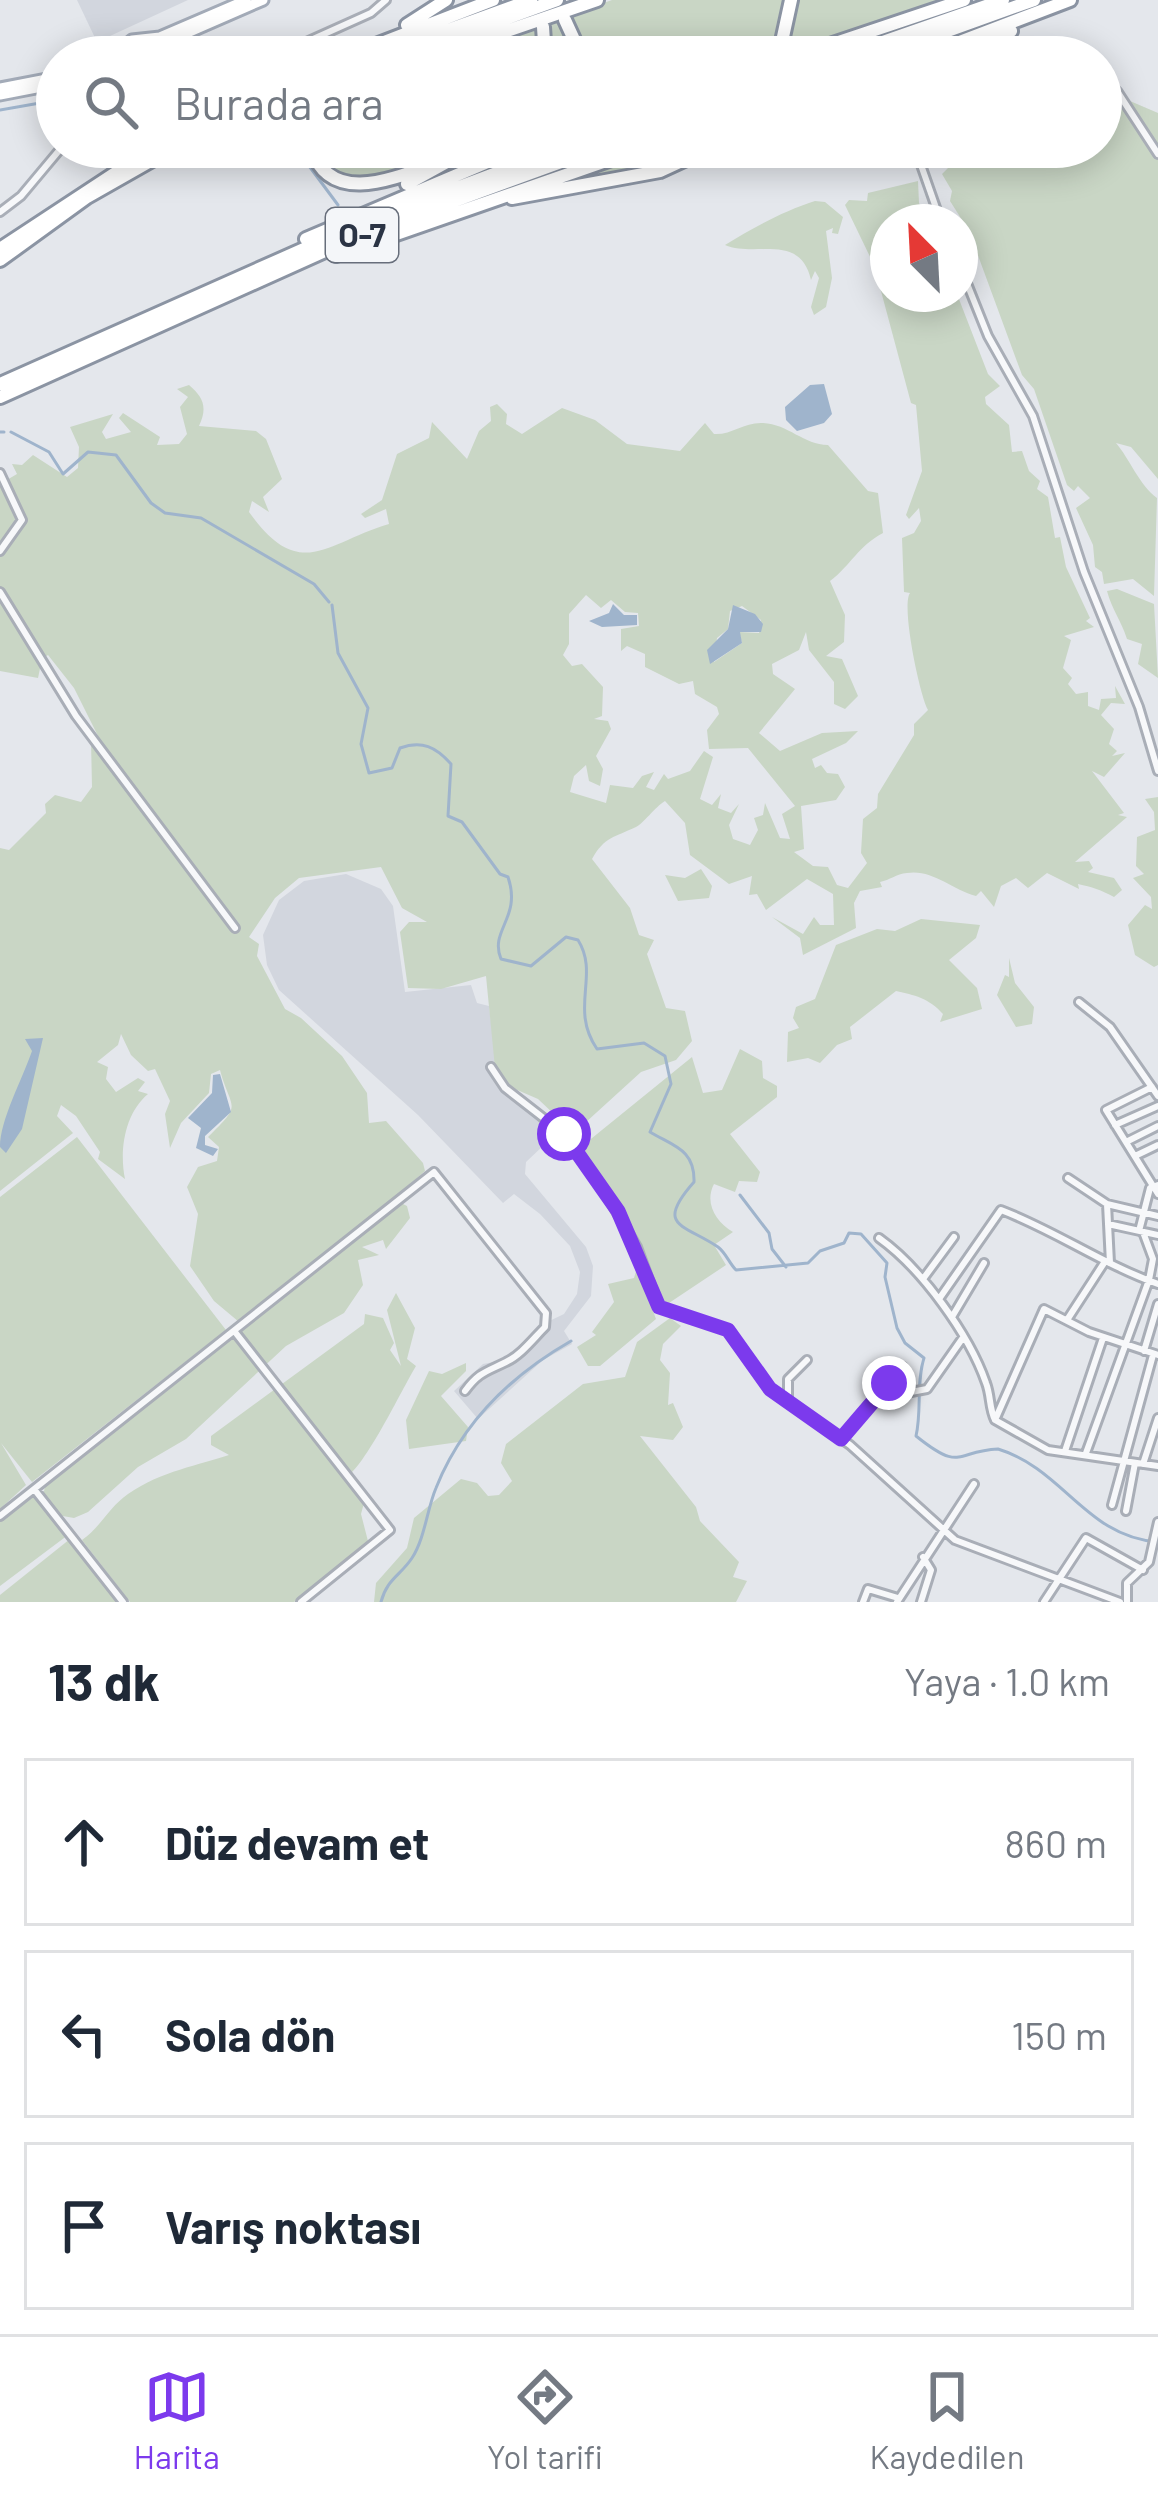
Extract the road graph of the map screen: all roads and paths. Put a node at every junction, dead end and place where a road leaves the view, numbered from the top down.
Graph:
1 (246, 0) edge
2 (263, 0) edge
3 (386, 0) edge
4 (446, 0) edge
5 (493, 0) edge
6 (531, 0) edge
7 (557, 0) edge
8 (597, 0) edge
9 (791, 0) edge
10 (964, 0) edge
11 (1004, 0) edge
12 (1034, 0) edge
13 (1070, 0) edge
14 (1081, 0) edge
15 (565, 20) dead end
16 (543, 26) dead end
17 (152, 36) edge
18 (180, 36) edge
19 (320, 36) edge
20 (380, 36) edge
21 (397, 36) edge
22 (432, 36) edge
23 (458, 36) edge
24 (492, 36) edge
25 (544, 36) edge
26 (572, 36) edge
27 (783, 36) edge
28 (857, 36) edge
29 (900, 36) edge
30 (934, 36) edge
31 (975, 36) edge
32 (1003, 36) edge
33 (36, 85) edge
34 (0, 92) edge
35 (1122, 97) edge
36 (1158, 154) edge
37 (44, 168) edge
38 (119, 168) edge
39 (139, 168) edge
40 (144, 168) edge
41 (324, 168) edge
42 (421, 168) edge
43 (432, 168) edge
44 (469, 168) edge
45 (510, 168) edge
46 (545, 168) edge
47 (585, 168) edge
48 (666, 168) edge
49 (922, 168) edge
50 (935, 204) edge
51 (73, 206) junction
52 (0, 212) edge
53 (0, 246) edge
54 (356, 247) junction
55 (270, 256) junction
56 (0, 264) edge
57 (978, 311) edge
58 (122, 335) junction
59 (0, 384) edge
60 (0, 397) edge
61 (0, 473) edge
62 (0, 551) edge
63 (0, 592) edge
64 (1158, 771) edge
65 (235, 928) dead end
66 (1078, 1003) dead end
67 (491, 1066) dead end
68 (1152, 1088) junction
69 (1158, 1096) edge
70 (1158, 1106) edge
71 (1115, 1125) junction
72 (1158, 1126) edge
73 (1126, 1142) junction
74 (1158, 1145) edge
75 (1135, 1156) junction
76 (1158, 1165) edge
77 (1143, 1172) junction
78 (1068, 1178) dead end
79 (1156, 1188) edge
80 (1107, 1204) junction
81 (1144, 1212) junction
82 (1158, 1216) edge
83 (1108, 1224) junction
84 (1142, 1231) junction
85 (1158, 1235) edge
86 (954, 1237) dead end
87 (878, 1238) dead end
88 (983, 1263) dead end
89 (1107, 1263) junction
90 (923, 1279) junction
91 (1153, 1282) edge
92 (939, 1299) junction
93 (1158, 1304) edge
94 (951, 1319) junction
95 (1066, 1322) junction
96 (235, 1332) junction
97 (1103, 1338) junction
98 (962, 1340) junction
99 (1122, 1344) junction
100 (1144, 1351) junction
101 (1155, 1355) edge
102 (807, 1360) dead end
103 (903, 1367) dead end
104 (915, 1390) dead end
105 (465, 1391) dead end
106 (788, 1402) junction
107 (1158, 1418) edge
108 (995, 1420) junction
109 (841, 1439) junction
110 (1065, 1450) junction
111 (1086, 1453) junction
112 (1120, 1460) junction
113 (1139, 1464) junction
114 (1158, 1466) edge
115 (974, 1484) dead end
116 (34, 1489) junction
117 (1112, 1505) dead end
118 (1126, 1511) dead end
119 (0, 1516) edge
120 (1158, 1522) edge
121 (942, 1528) junction
122 (923, 1557) junction
123 (1143, 1570) junction
124 (1060, 1579) junction
125 (898, 1600) edge
126 (123, 1602) edge
127 (301, 1602) edge
128 (863, 1602) edge
129 (921, 1602) edge
130 (1044, 1602) edge
131 (1123, 1602) edge

1 - 17 main road
2 - 18 main road
3 - 19 street
4 - 20 highway
5 - 21 highway
6 - 22 highway
7 - 23 highway
8 - 24 highway
9 - 27 highway
10 - 28 highway
11 - 29 highway
12 - 30 highway
13 - 31 highway
14 - 32 highway
15 - 26 highway
16 - 25 highway
33 - 34 main road
35 - 36 street
37 - 52 street
38 - 53 highway
39 - 51 highway
40 - 51 highway
41 - 42 highway
43 - 55 highway
44 - 55 highway
45 - 58 highway, O-7
46 - 58 highway, O-7
47 - 54 highway
48 - 54 highway
49 - 50 street
51 - 56 highway
54 - 58 highway
55 - 58 highway
57 - 64 street
58 - 59 highway, O-7
58 - 60 highway, O-7
61 - 62 street
63 - 65 street
66 - 68 street
67 - 106 street
68 - 69 street
68 - 71 street
70 - 71 street
71 - 73 street
72 - 73 street
73 - 75 street
74 - 75 street
75 - 77 street
76 - 77 street
77 - 79 street
78 - 80 street
79 - 81 street
80 - 81 street
80 - 83 street
81 - 82 street
81 - 84 street
83 - 84 street
83 - 89 street
84 - 85 street
84 - 91 street
86 - 90 street
87 - 90 street
88 - 94 street
89 - 91 street
89 - 92 street
89 - 95 street
90 - 92 street
91 - 99 street
92 - 94 street
93 - 100 street
94 - 98 street
95 - 97 street
95 - 108 street
96 - 105 street
96 - 116 street
96 - 127 street
97 - 99 street
97 - 110 street
98 - 104 street
98 - 108 street
99 - 100 street
99 - 111 street
100 - 101 street
101 - 112 street
102 - 106 street
103 - 109 street
106 - 109 street
107 - 113 street
108 - 110 street
109 - 121 street
110 - 111 street
111 - 112 street
112 - 113 street
112 - 117 street
113 - 114 street
113 - 118 street
115 - 121 street
116 - 119 street
116 - 126 street
120 - 123 street
121 - 122 street
121 - 124 street
122 - 125 street
122 - 129 street
123 - 124 street
123 - 131 street
124 - 130 street
124 - 131 street
125 - 128 street

